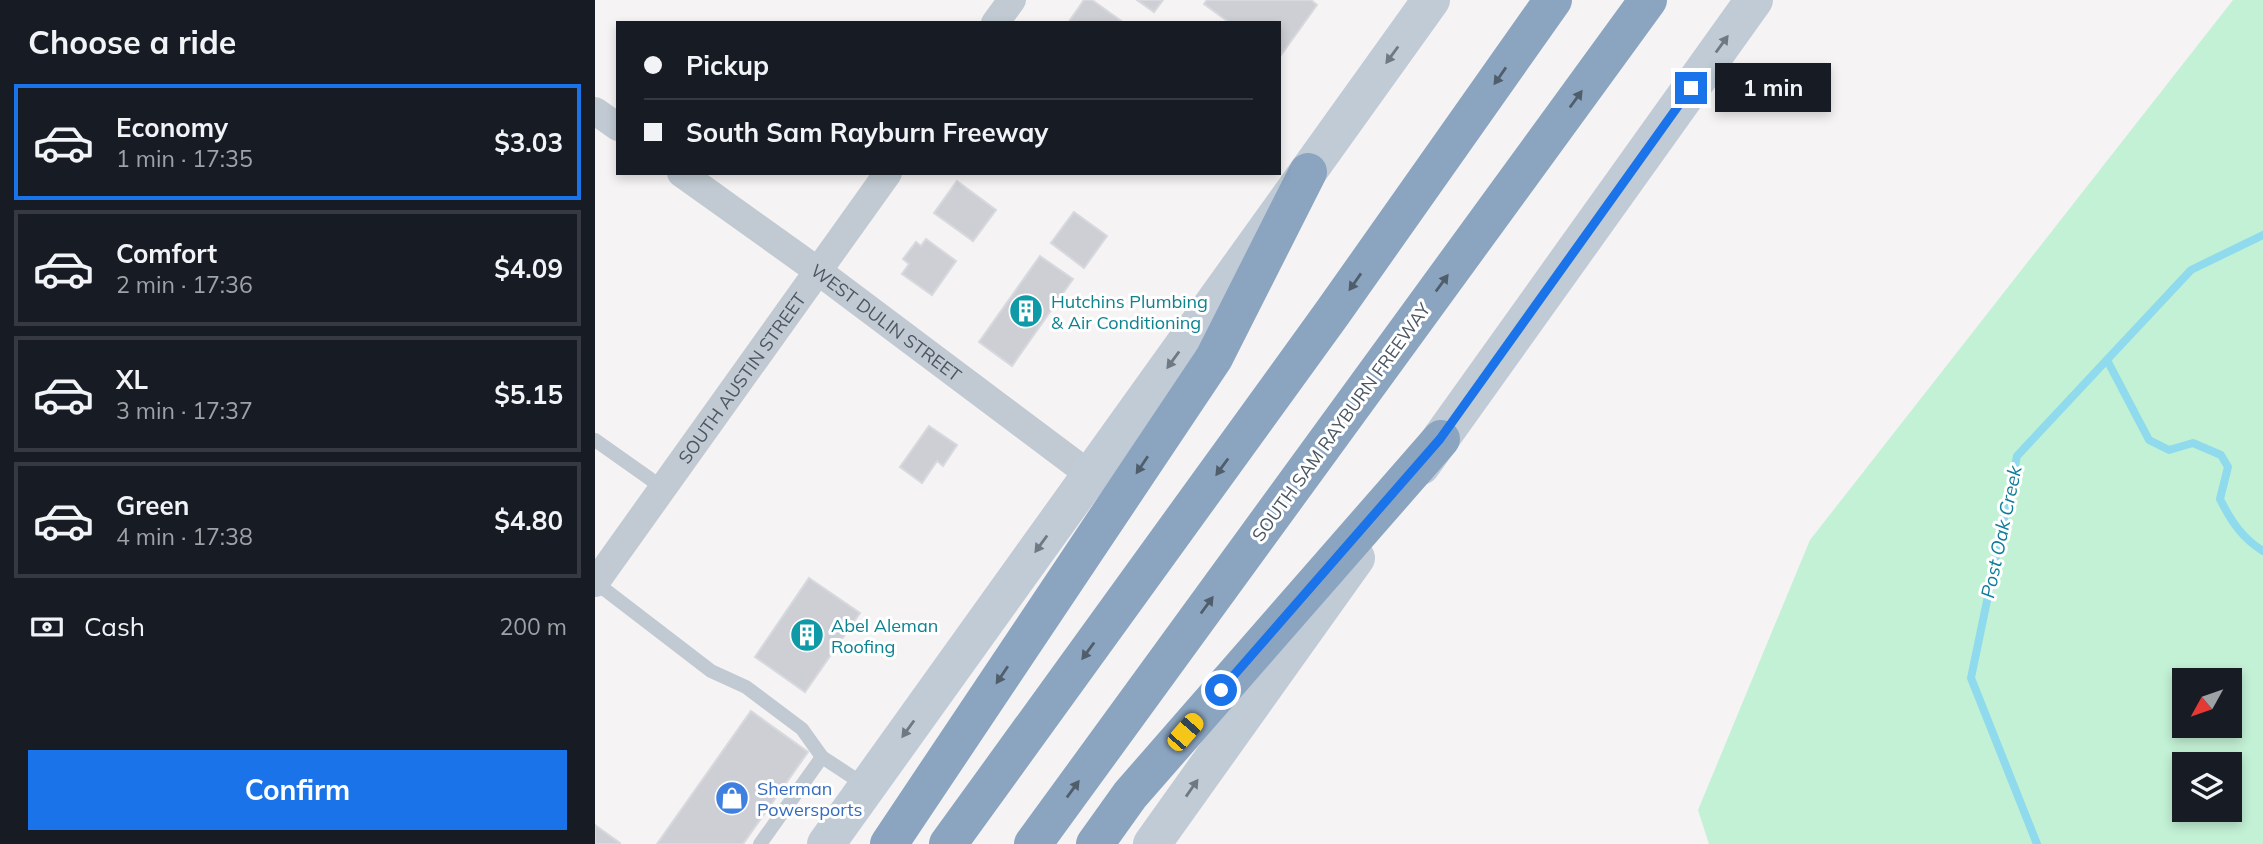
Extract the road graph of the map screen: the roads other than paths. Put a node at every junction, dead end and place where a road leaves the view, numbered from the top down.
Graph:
1 (1012, 0) edge
2 (1553, 0) edge
3 (1649, 0) edge
4 (1754, 0) edge
5 (1424, 2) edge
6 (996, 21) edge
7 (595, 111) edge
8 (616, 127) edge
9 (1308, 172) junction
10 (684, 175) edge
11 (887, 175) edge
12 (818, 271) junction
13 (1440, 439) junction
14 (595, 440) edge
15 (1090, 475) junction
16 (663, 488) junction
17 (595, 582) edge
18 (822, 757) junction
19 (867, 787) junction
20 (760, 844) edge
21 (826, 844) edge
22 (889, 844) edge
23 (948, 844) edge
24 (1033, 844) edge
25 (1095, 844) edge
26 (1152, 844) edge

1 - 6 street
2 -> 23 highway
24 -> 3 highway, SOUTH SAM RAYBURN FREEWAY
13 -> 4 main road
5 -> 9 main road
7 - 8 street
9 -> 15 main road
9 -> 22 highway
10 - 12 street, WEST DULIN STREET
11 - 12 street, SOUTH AUSTIN STREET
12 - 15 street, WEST DULIN STREET
12 - 16 street, SOUTH AUSTIN STREET
13 - 25 highway
26 -> 13 main road
14 - 16 lane
15 -> 19 main road
16 - 17 street, SOUTH AUSTIN STREET
17 - 18 lane
18 - 19 lane
18 - 20 lane
19 - 21 main road

